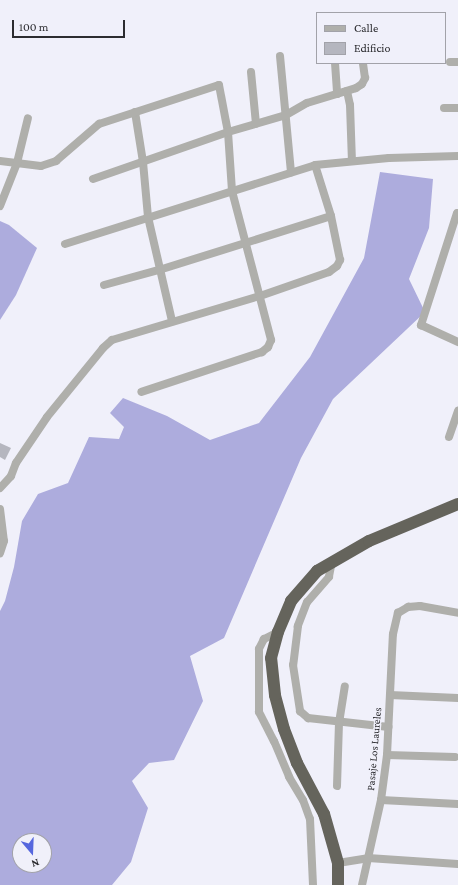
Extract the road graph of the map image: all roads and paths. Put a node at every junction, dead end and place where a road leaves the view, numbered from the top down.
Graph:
1 (280, 56) dead end
2 (335, 64) edge
3 (363, 64) edge
4 (251, 72) dead end
5 (347, 91) junction
6 (337, 94) junction
7 (444, 108) dead end
8 (458, 108) edge
9 (135, 112) junction
10 (286, 115) junction
11 (28, 118) dead end
12 (256, 124) junction
13 (228, 132) junction
14 (458, 156) edge
15 (0, 161) edge
16 (352, 161) junction
17 (143, 162) junction
18 (17, 163) junction
19 (315, 165) junction
20 (291, 172) junction
21 (94, 178) dead end
22 (232, 191) junction
23 (0, 206) edge
24 (458, 214) edge
25 (331, 216) junction
26 (148, 218) junction
27 (244, 242) junction
28 (65, 244) dead end
29 (159, 270) junction
30 (104, 285) dead end
31 (260, 296) junction
32 (172, 321) junction
33 (458, 342) edge
34 (141, 392) dead end
35 (458, 411) edge
36 (449, 438) dead end
37 (0, 488) edge
38 (458, 504) edge
39 (0, 509) edge
40 (0, 553) edge
41 (332, 561) junction
42 (458, 613) edge
43 (278, 632) junction
44 (345, 686) dead end
45 (390, 695) junction
46 (458, 698) edge
47 (339, 722) junction
48 (388, 727) junction
49 (387, 755) junction
50 (455, 757) dead end
51 (337, 786) dead end
52 (381, 800) junction
53 (458, 804) edge
54 (368, 858) junction
55 (338, 863) junction
56 (458, 864) edge
57 (313, 885) edge
58 (338, 885) edge
59 (362, 885) edge

1 - 10 street
2 - 6 street
3 - 5 street
4 - 12 street
5 - 6 street
5 - 16 street
6 - 10 street
7 - 8 street
9 - 13 street
9 - 17 street
9 - 18 street
10 - 12 street
10 - 20 street
11 - 18 street
12 - 13 street
13 - 17 street
13 - 22 street
14 - 16 street
15 - 18 street
16 - 19 street
17 - 21 street
17 - 26 street
18 - 23 street
19 - 20 street
19 - 25 street
20 - 22 street
22 - 26 street
22 - 27 street
24 - 33 street
25 - 27 street
25 - 31 street
26 - 28 street
26 - 29 street
27 - 29 street
27 - 31 street
29 - 30 street
29 - 32 street
31 - 32 street
31 - 34 street
32 - 37 street
35 - 36 street
38 - 41 highway
39 - 40 street
41 - 43 highway
41 - 47 street
42 - 45 street, Pasaje Los Laureles
43 - 55 highway
43 - 57 street
44 - 47 street
45 - 46 street
45 - 48 street, Pasaje Los Laureles
47 - 48 street
47 - 51 street
48 - 49 street, Pasaje Los Laureles
49 - 50 street
49 - 52 street, Pasaje Los Laureles
52 - 53 street
52 - 54 street, Pasaje Los Laureles
54 - 55 street
54 - 56 street
54 - 59 street, Pasaje Los Laureles
55 - 58 highway

